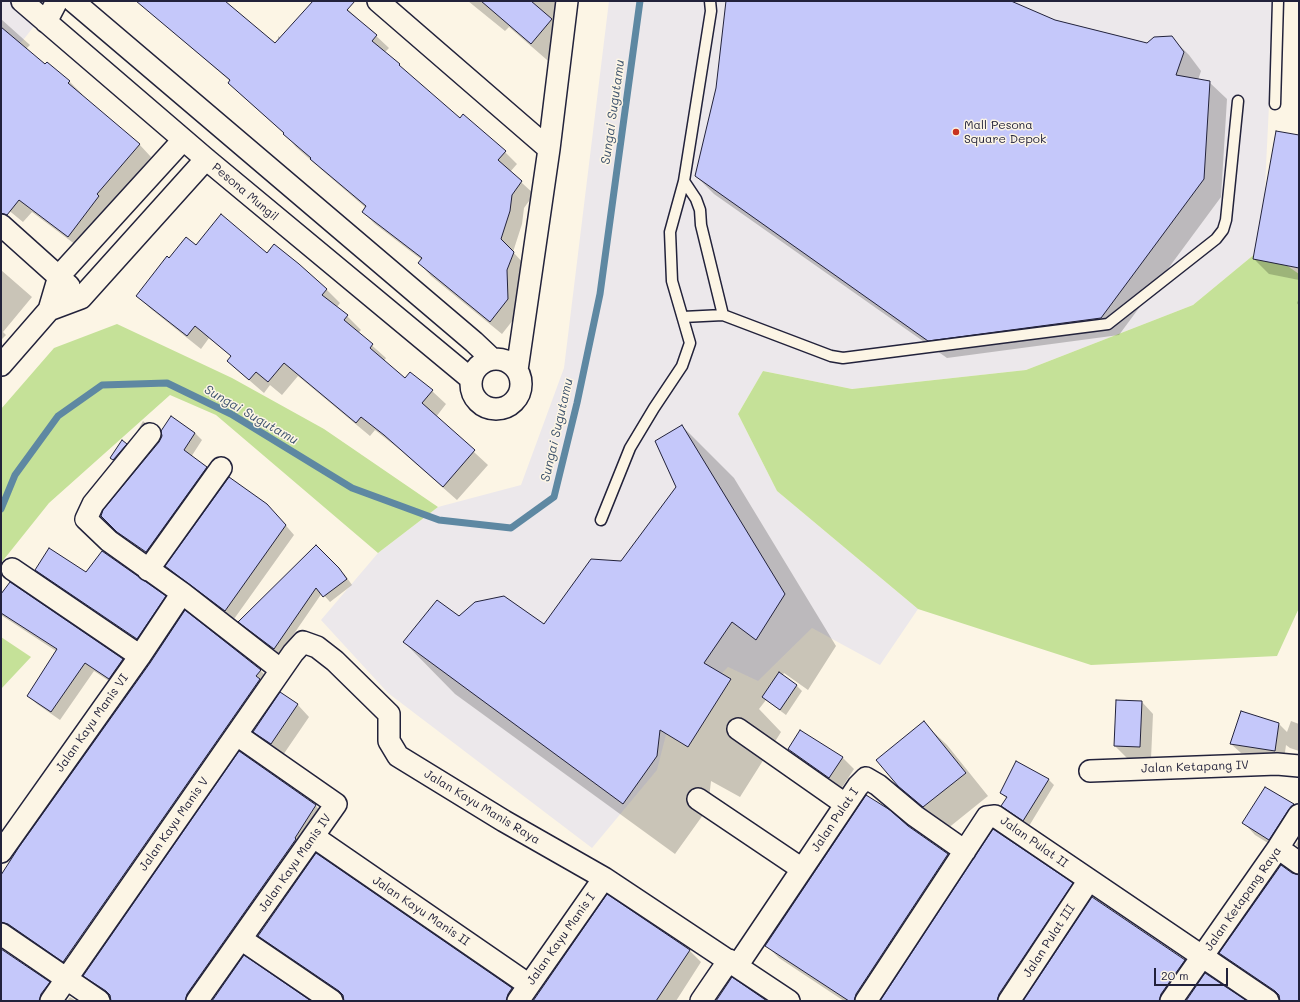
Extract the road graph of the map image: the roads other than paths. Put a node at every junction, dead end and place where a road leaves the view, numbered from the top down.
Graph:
1 (22, 1) edge
2 (57, 1) edge
3 (73, 1) edge
4 (378, 1) edge
5 (567, 1) edge
6 (710, 1) edge
7 (1278, 1) edge
8 (46, 22) junction
9 (1238, 101) dead end
10 (1275, 104) dead end
11 (183, 140) junction
12 (549, 149) junction
13 (206, 159) junction
14 (684, 181) junction
15 (1, 225) edge
16 (59, 276) junction
17 (81, 298) junction
18 (49, 310) junction
19 (723, 314) junction
20 (683, 317) junction
21 (492, 359) junction
22 (1, 365) edge
23 (517, 370) junction
24 (471, 379) junction
25 (150, 434) dead end
26 (221, 468) dead end
27 (601, 520) dead end
28 (12, 569) dead end
29 (148, 570) junction
30 (182, 593) junction
31 (140, 656) junction
32 (281, 670) junction
33 (738, 729) dead end
34 (236, 735) junction
35 (1299, 766) edge
36 (1090, 771) dead end
37 (698, 799) dead end
38 (845, 804) junction
39 (1299, 815) edge
40 (314, 837) junction
41 (1278, 848) junction
42 (965, 851) junction
43 (1, 852) edge
44 (1299, 862) edge
45 (802, 869) junction
46 (604, 878) junction
47 (1088, 880) junction
48 (1, 934) edge
49 (241, 939) junction
50 (1203, 956) junction
51 (733, 963) junction
52 (65, 978) junction
53 (524, 993) edge
54 (51, 1001) edge
55 (99, 1001) edge
56 (197, 1001) edge
57 (332, 1001) edge
58 (701, 1001) edge
59 (789, 1001) edge
60 (866, 1001) edge
61 (1009, 1001) edge
62 (1171, 1001) edge
63 (1268, 1001) edge

1 - 8 street, Pesona Mungil
2 - 8 street
3 - 21 street
4 - 12 street
5 - 12 street
6 - 14 lane
7 - 10 lane
8 - 11 street, Pesona Mungil
9 - 19 lane
11 - 13 street, Pesona Mungil
11 - 16 street
12 - 23 street
13 - 17 street
13 - 24 street, Pesona Mungil
14 - 19 lane
14 - 20 lane
15 - 16 street
16 - 17 street
16 - 18 street
17 - 18 street
18 - 22 street
19 - 20 lane
20 - 27 lane
21 - 23 street
21 - 24 street
23 - 24 street
25 - 29 street
26 - 29 street
28 - 31 street
29 - 30 street
30 - 31 street, Jalan Kayu Manis VI
30 - 32 street
31 - 43 street, Jalan Kayu Manis VI
32 - 34 street, Jalan Kayu Manis V
32 - 46 street, Jalan Kayu Manis Raya
33 - 38 street
34 - 40 street, Jalan Kayu Manis IV
34 - 52 street, Jalan Kayu Manis V
35 - 36 street, Jalan Ketapang IV
37 - 45 street
38 - 42 street, Jalan Pulat I
38 - 45 street, Jalan Pulat I
39 - 41 street, Jalan Ketapang Raya
40 - 49 street, Jalan Kayu Manis IV
40 - 53 street, Jalan Kayu Manis II
41 - 44 street
41 - 50 street, Jalan Ketapang Raya
42 - 47 street, Jalan Pulat II
42 - 60 street, Jalan Pulat II
45 - 51 street, Jalan Pulat I
46 - 51 street, Jalan Kayu Manis Raya
46 - 53 street, Jalan Kayu Manis I
47 - 50 street, Jalan Pulat II
47 - 61 street, Jalan Pulat III
48 - 52 street
49 - 56 street, Jalan Kayu Manis IV
49 - 57 street
50 - 62 street, Jalan Ketapang Raya
50 - 63 street, Jalan Pulat II
51 - 58 street, Jalan Pulat I
51 - 59 street, Jalan Kayu Manis Raya
52 - 54 street, Jalan Kayu Manis V
52 - 55 street

